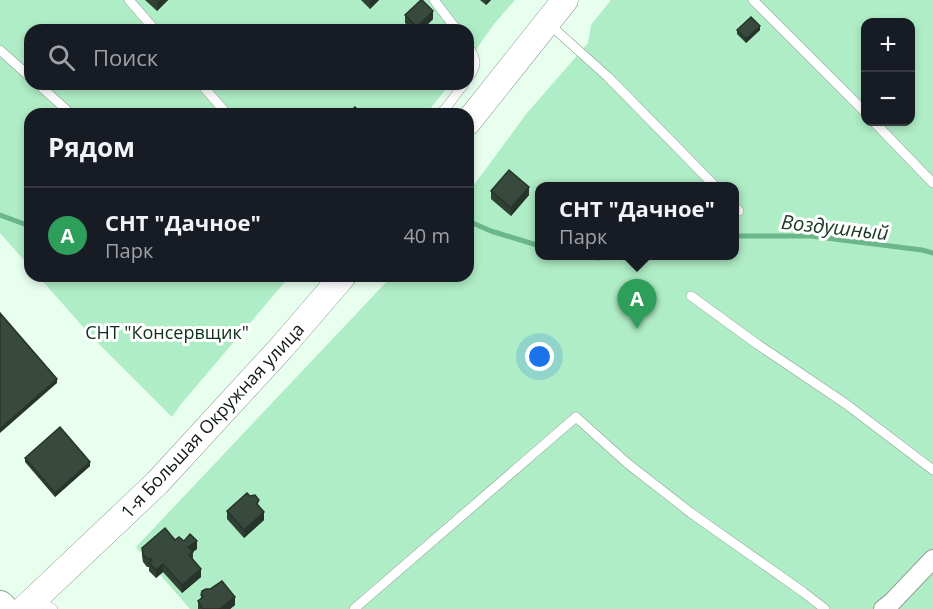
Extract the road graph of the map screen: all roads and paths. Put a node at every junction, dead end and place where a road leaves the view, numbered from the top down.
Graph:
1 (129, 0) edge
2 (434, 0) edge
3 (565, 0) edge
4 (753, 0) edge
5 (548, 23) junction
6 (150, 24) edge
7 (452, 24) edge
8 (0, 50) edge
9 (474, 54) edge
10 (474, 70) edge
11 (24, 72) edge
12 (45, 90) edge
13 (206, 90) edge
14 (459, 90) edge
15 (64, 108) edge
16 (222, 108) edge
17 (446, 108) edge
18 (861, 108) edge
19 (474, 115) edge
20 (878, 126) edge
21 (711, 182) edge
22 (933, 183) edge
23 (338, 282) edge
24 (691, 296) dead end
25 (933, 470) edge
26 (933, 559) edge
27 (0, 605) edge
28 (37, 606) edge
29 (4, 609) edge
30 (354, 609) edge
31 (825, 609) edge
32 (884, 609) edge

1 - 6 lane
2 - 7 lane
3 - 5 street
4 - 18 lane
5 - 19 street
5 - 21 lane
8 - 11 lane
9 - 10 lane
12 - 15 lane
13 - 16 lane
14 - 17 lane
20 - 22 lane
23 - 28 street, 1-я Большая Окружная улица
24 - 25 lane
26 - 32 street
27 - 29 main road
30 - 31 lane

